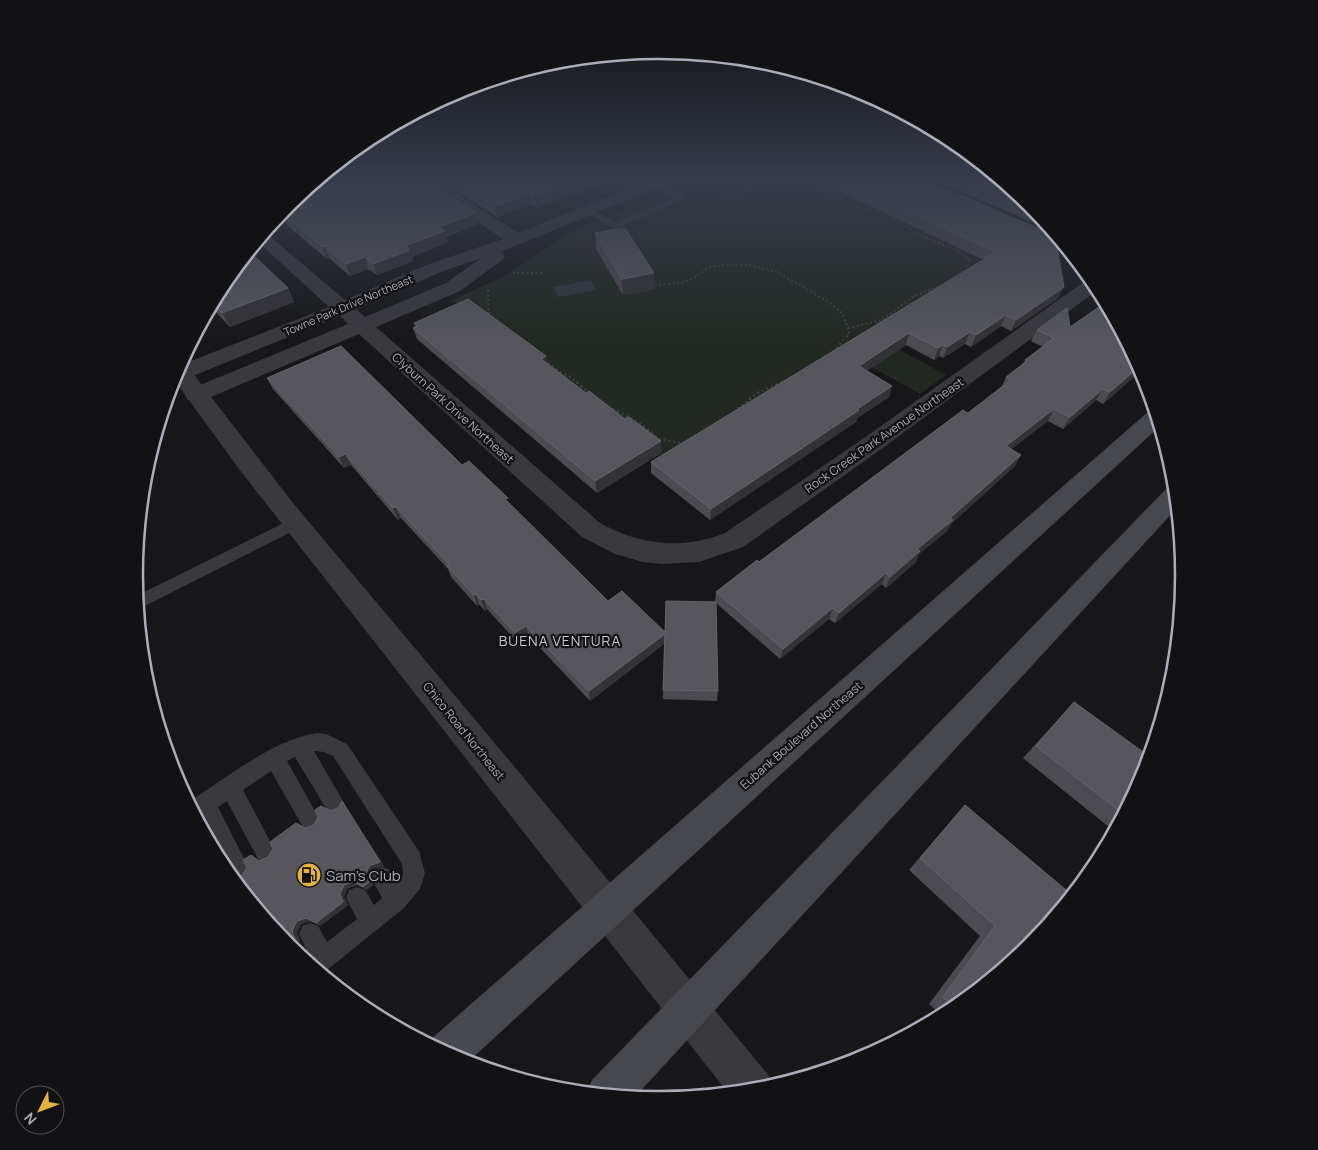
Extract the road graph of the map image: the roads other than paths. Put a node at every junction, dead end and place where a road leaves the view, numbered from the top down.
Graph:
1 (505, 232) edge
2 (538, 232) edge
3 (1035, 232) edge
4 (1050, 238) edge
5 (267, 240) edge
6 (518, 240) junction
7 (1088, 288) edge
8 (342, 309) junction
9 (360, 326) junction
10 (184, 379) edge
11 (1152, 421) edge
12 (1170, 501) edge
13 (296, 523) junction
14 (659, 553) joint
15 (144, 600) edge
16 (299, 745) junction
17 (274, 758) junction
18 (230, 787) junction
19 (334, 803) dead end
20 (199, 807) edge
21 (310, 820) dead end
22 (265, 852) dead end
23 (239, 870) dead end
24 (382, 878) dead end
25 (357, 898) dead end
26 (395, 900) junction
27 (606, 908) junction
28 (371, 920) junction
29 (310, 934) dead end
30 (318, 962) edge
31 (318, 963) edge
32 (687, 1011) junction
33 (453, 1048) edge
34 (747, 1083) edge
35 (613, 1089) edge

1 - 6 street
2 - 6 street, Towne Park Drive Northeast
3 - 4 street
5 - 8 street, Clyburn Park Drive Northeast
6 - 8 street, Towne Park Drive Northeast
6 - 9 street, Towne Park Drive Northeast
7 - 14 street, Rock Creek Park Avenue Northeast
8 - 9 street, Clyburn Park Drive Northeast
8 - 10 street, Towne Park Drive Northeast
9 - 10 street, Towne Park Drive Northeast
9 - 14 street, Clyburn Park Drive Northeast
10 - 13 street, Chico Road Northeast
11 - 27 main road, Eubank Boulevard Northeast
12 - 32 main road
13 - 15 lane
13 - 27 street, Chico Road Northeast
16 - 17 lane
16 - 19 lane
16 - 26 lane
17 - 18 lane
17 - 21 lane
18 - 20 lane
18 - 22 lane
20 - 23 lane
24 - 26 lane
25 - 28 lane
26 - 28 lane
27 - 32 street, Chico Road Northeast
27 - 33 main road, Eubank Boulevard Northeast
28 - 31 lane
29 - 30 lane
32 - 34 street, Chico Road Northeast
32 - 35 main road

